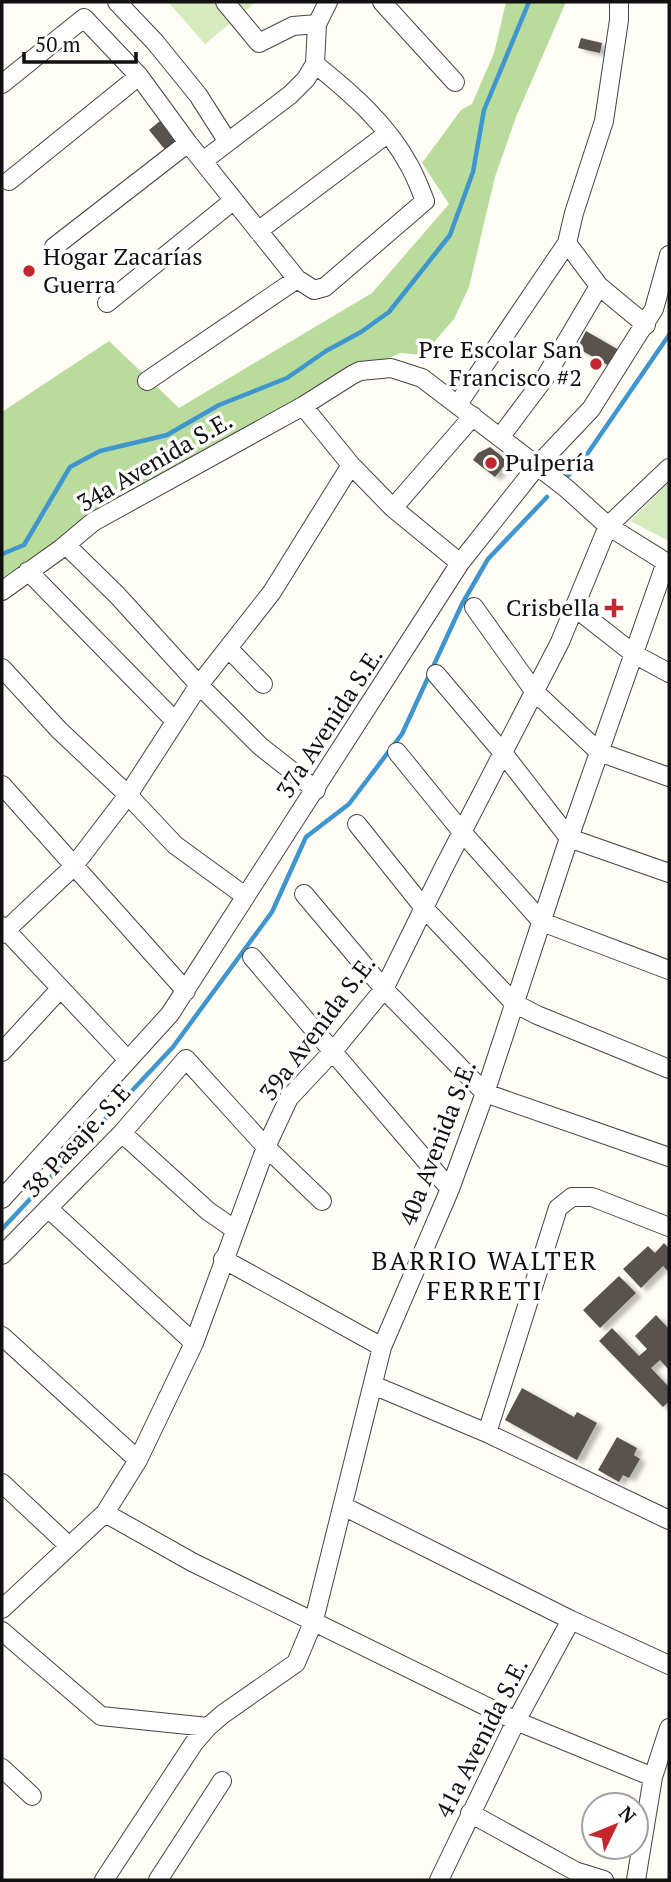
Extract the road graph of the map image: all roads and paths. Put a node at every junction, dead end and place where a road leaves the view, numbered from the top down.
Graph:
1 (117, 2) edge
2 (225, 2) edge
3 (328, 2) edge
4 (382, 2) edge
5 (619, 2) edge
6 (317, 24) junction
7 (315, 64) junction
8 (139, 76) junction
9 (455, 82) dead end
10 (2, 84) edge
11 (387, 134) junction
12 (188, 142) junction
13 (228, 142) junction
14 (203, 161) junction
15 (9, 181) dead end
16 (234, 200) junction
17 (258, 231) junction
18 (567, 243) junction
19 (54, 247) dead end
20 (669, 255) edge
21 (297, 279) junction
22 (599, 286) junction
23 (107, 303) dead end
24 (646, 326) junction
25 (147, 381) dead end
26 (458, 404) junction
27 (303, 406) junction
28 (473, 416) junction
29 (501, 436) junction
30 (351, 465) junction
31 (537, 466) junction
32 (669, 468) edge
33 (393, 508) junction
34 (608, 526) junction
35 (66, 545) junction
36 (460, 563) junction
37 (667, 563) edge
38 (28, 572) junction
39 (2, 591) edge
40 (474, 607) dead end
41 (574, 607) junction
42 (228, 649) junction
43 (634, 654) junction
44 (2, 668) edge
45 (669, 673) edge
46 (436, 674) dead end
47 (264, 684) dead end
48 (199, 685) junction
49 (534, 691) junction
50 (175, 721) junction
51 (397, 752) dead end
52 (599, 752) junction
53 (503, 753) junction
54 (669, 777) edge
55 (2, 785) edge
56 (316, 790) junction
57 (128, 794) junction
58 (357, 824) dead end
59 (462, 832) junction
60 (569, 838) junction
61 (73, 867) junction
62 (669, 873) edge
63 (304, 894) dead end
64 (245, 896) junction
65 (424, 908) junction
66 (541, 922) junction
67 (3, 930) edge
68 (253, 957) dead end
69 (669, 970) edge
70 (61, 989) junction
71 (384, 989) junction
72 (186, 991) junction
73 (514, 1003) junction
74 (334, 1051) junction
75 (2, 1052) edge
76 (128, 1060) junction
77 (669, 1069) edge
78 (485, 1093) junction
79 (122, 1133) junction
80 (266, 1147) junction
81 (668, 1153) edge
82 (450, 1189) junction
83 (3, 1195) edge
84 (322, 1201) dead end
85 (48, 1208) junction
86 (669, 1227) edge
87 (234, 1230) junction
88 (2, 1255) edge
89 (223, 1259) junction
90 (2, 1335) edge
91 (194, 1343) junction
92 (382, 1348) junction
93 (373, 1385) junction
94 (487, 1433) junction
95 (138, 1460) junction
96 (2, 1483) edge
97 (343, 1506) junction
98 (105, 1513) junction
99 (669, 1520) edge
100 (68, 1545) junction
101 (2, 1609) edge
102 (314, 1620) junction
103 (571, 1620) junction
104 (2, 1631) edge
105 (669, 1665) edge
106 (516, 1721) junction
107 (208, 1727) junction
108 (669, 1728) edge
109 (2, 1768) edge
110 (653, 1777) junction
111 (222, 1781) dead end
112 (32, 1796) dead end
113 (470, 1813) junction
114 (573, 1875) edge
115 (104, 1880) edge
116 (158, 1880) edge
117 (439, 1880) edge
118 (604, 1880) edge
119 (636, 1880) edge

1 - 13 street
2 - 6 street
3 - 6 street
4 - 9 street
5 - 18 street
6 - 7 street
7 - 11 street
7 - 13 street
8 - 10 street
8 - 12 street
8 - 15 street
11 - 17 street
11 - 21 street
12 - 14 street
12 - 19 street
13 - 14 street
14 - 16 street
16 - 17 street
16 - 23 street
17 - 21 street
18 - 22 street
18 - 26 street
20 - 24 street, 37a Avenida S.E.
21 - 25 street
22 - 24 street
22 - 29 street
24 - 31 street, 37a Avenida S.E.
26 - 27 street, 34a Avenida S.E.
26 - 28 street, 34a Avenida S.E.
27 - 30 street
27 - 35 street, 34a Avenida S.E.
28 - 29 street, 34a Avenida S.E.
28 - 33 street
29 - 31 street, 34a Avenida S.E.
30 - 33 street
30 - 42 street
31 - 34 street, 34a Avenida S.E.
31 - 36 street, 37a Avenida S.E.
32 - 34 street, 39a Avenida S.E.
33 - 36 street
34 - 37 street, 34a Avenida S.E.
34 - 41 street, 39a Avenida S.E.
35 - 38 street, 34a Avenida S.E.
35 - 48 street
36 - 56 street, 37a Avenida S.E.
37 - 43 street, 40a Avenida S.E.
38 - 39 street, 34a Avenida S.E.
38 - 50 street
40 - 49 street
41 - 43 street
41 - 49 street, 39a Avenida S.E.
42 - 47 street
42 - 48 street
43 - 45 street
43 - 52 street, 40a Avenida S.E.
44 - 57 street
46 - 53 street
48 - 50 street
48 - 56 street
49 - 52 street
49 - 53 street, 39a Avenida S.E.
50 - 57 street
51 - 59 street
52 - 54 street
52 - 60 street, 40a Avenida S.E.
53 - 59 street, 39a Avenida S.E.
53 - 60 street
55 - 61 street
56 - 64 street, 37a Avenida S.E.
57 - 61 street
57 - 64 street
58 - 65 street
59 - 65 street, 39a Avenida S.E.
59 - 66 street
60 - 62 street
60 - 66 street, 40a Avenida S.E.
61 - 67 street
61 - 72 street
63 - 71 street
64 - 72 street, 37a Avenida S.E.
65 - 71 street, 39a Avenida S.E.
65 - 73 street
66 - 69 street
66 - 73 street, 40a Avenida S.E.
67 - 70 street
68 - 74 street
70 - 75 street
70 - 76 street
71 - 74 street, 39a Avenida S.E.
71 - 78 street
72 - 76 street, 37a Avenida S.E.
73 - 77 street
73 - 78 street, 40a Avenida S.E.
74 - 80 street, 39a Avenida S.E.
74 - 82 street
76 - 83 street, 37a Avenida S.E.
78 - 81 street
78 - 82 street, 40a Avenida S.E.
79 - 80 street, 38 Pasaje. S.E
79 - 85 street, 38 Pasaje. S.E
79 - 87 street
80 - 84 street
80 - 87 street, 39a Avenida S.E.
82 - 92 street, 40a Avenida S.E.
85 - 88 street, 38 Pasaje. S.E
85 - 91 street
86 - 94 street
87 - 89 street, 39a Avenida S.E.
89 - 91 street, 39a Avenida S.E.
89 - 92 street
90 - 95 street
91 - 95 street, 39a Avenida S.E.
92 - 93 street, 40a Avenida S.E.
93 - 94 street
93 - 97 street, 40a Avenida S.E.
94 - 99 street
95 - 98 street, 39a Avenida S.E.
96 - 100 street
97 - 102 street, 40a Avenida S.E.
97 - 103 street
98 - 100 street, 39a Avenida S.E.
98 - 102 street
100 - 101 street, 39a Avenida S.E.
102 - 106 street
102 - 107 street, 40a Avenida S.E.
103 - 105 street
103 - 106 street, 41a Avenida S.E.
104 - 107 street
106 - 110 street
106 - 113 street, 41a Avenida S.E.
107 - 115 street, 40a Avenida S.E.
108 - 110 street
109 - 112 street
110 - 119 street
111 - 116 street
113 - 114 street
113 - 117 street, 41a Avenida S.E.
114 - 118 street

